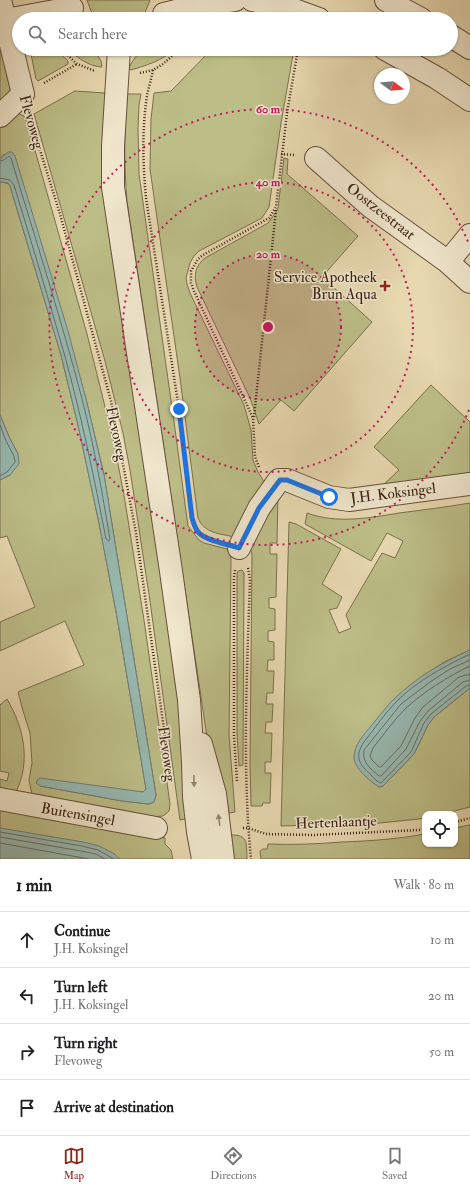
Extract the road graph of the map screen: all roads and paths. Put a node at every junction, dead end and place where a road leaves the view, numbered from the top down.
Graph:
1 (235, 0) edge
2 (252, 0) edge
3 (386, 0) edge
4 (287, 4) edge
5 (73, 9) edge
6 (3, 10) edge
7 (164, 11) edge
8 (304, 12) edge
9 (408, 12) edge
10 (458, 40) edge
11 (12, 48) edge
12 (470, 48) edge
13 (14, 56) edge
14 (119, 56) edge
15 (172, 56) edge
16 (297, 56) edge
17 (398, 56) edge
18 (77, 64) dead end
19 (23, 94) junction
20 (470, 100) edge
21 (0, 116) edge
22 (316, 158) dead end
23 (276, 207) junction
24 (470, 235) edge
25 (448, 262) junction
26 (470, 282) edge
27 (254, 418) junction
28 (470, 484) edge
29 (274, 486) junction
30 (239, 548) junction
31 (189, 700) junction
32 (167, 751) dead end
33 (238, 783) dead end
34 (0, 800) edge
35 (470, 818) edge
36 (458, 821) edge
37 (156, 828) dead end
38 (248, 828) junction
39 (422, 830) edge
40 (203, 859) edge
41 (223, 859) edge
42 (251, 859) edge

1 - 7 street
2 - 4 street
3 - 9 street
4 - 8 street
5 - 6 street, Flevoweg
6 - 11 street, Flevoweg
10 - 12 street
13 - 19 street, Flevoweg
14 - 31 street, Flevoweg
15 - 30 path
16 - 23 path
17 - 20 street
18 - 19 path
19 - 21 street
19 - 32 path, Flevoweg
22 - 25 street, Oostzeestraat
23 - 27 path
23 - 27 path
24 - 25 street
25 - 26 street, Oostzeestraat
27 - 29 path
28 - 29 street, J.H. Koksingel
29 - 30 street
30 - 33 path
30 - 38 path
31 -> 40 street, Flevoweg
41 -> 31 street, Flevoweg
34 - 37 street, Buitensingel
35 - 36 path
38 - 39 path, Hertenlaantje
38 - 42 path

